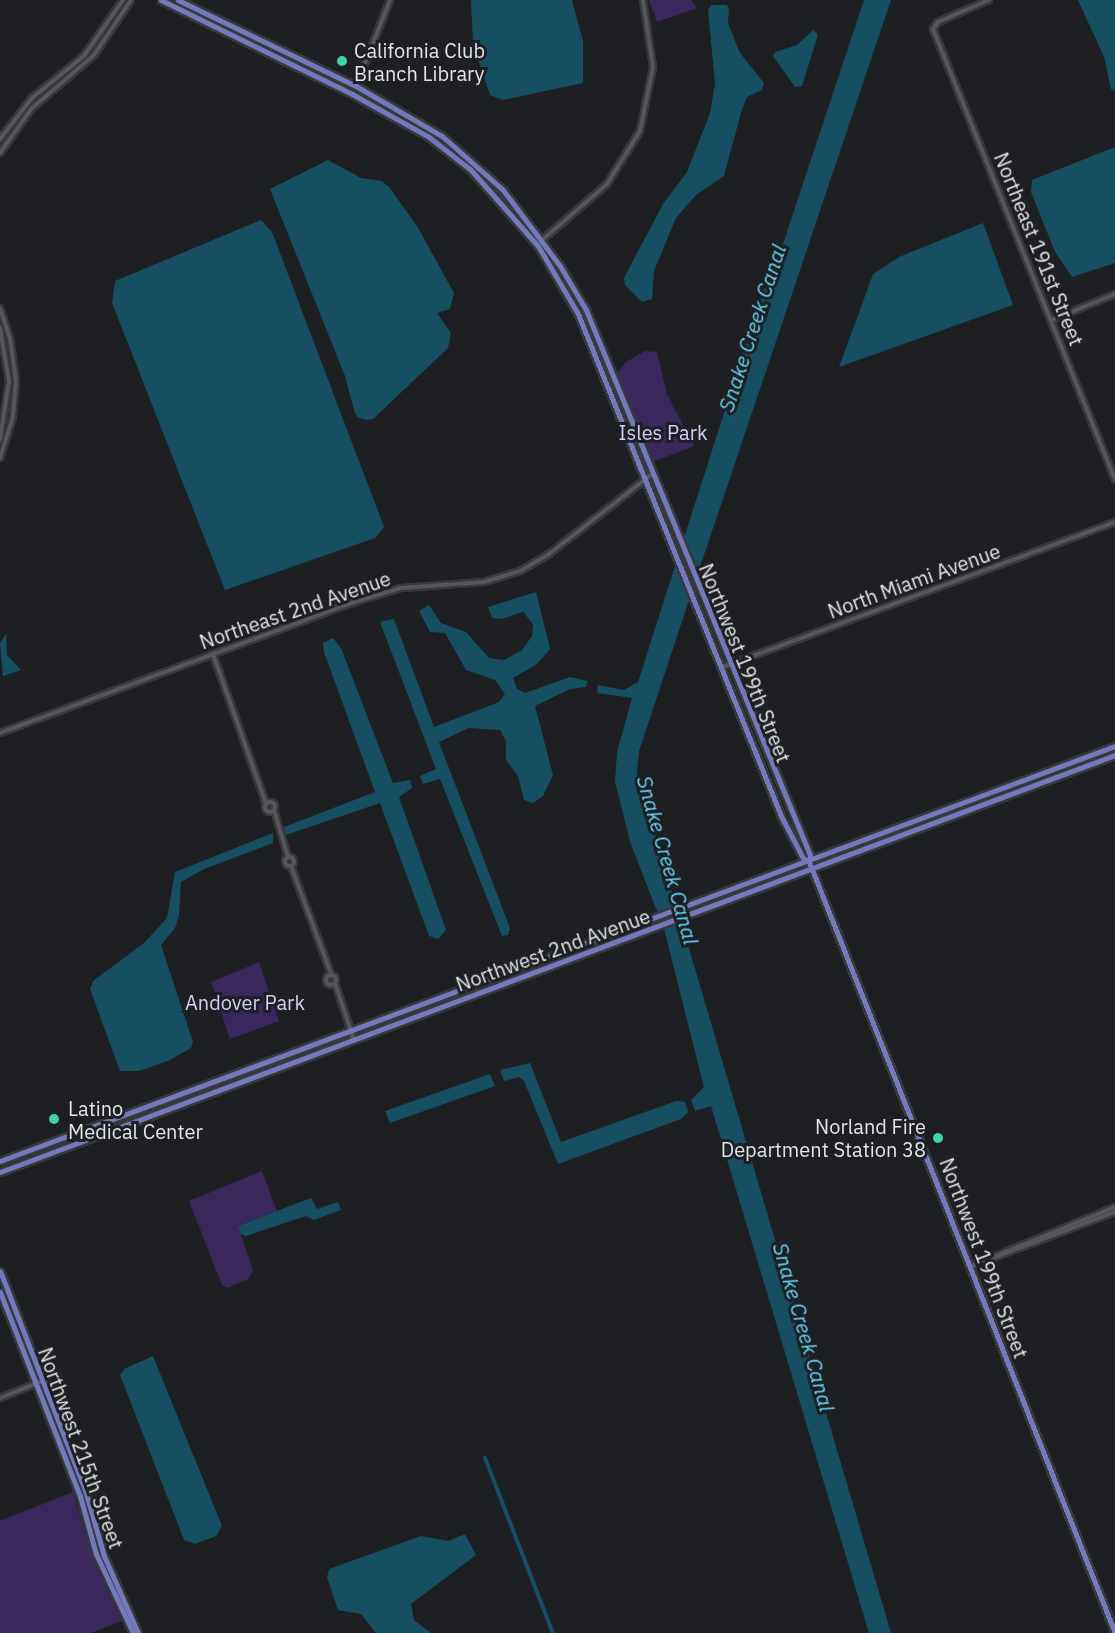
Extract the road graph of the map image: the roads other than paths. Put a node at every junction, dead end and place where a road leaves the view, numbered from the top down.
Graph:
1 (123, 0) edge
2 (131, 0) edge
3 (162, 0) edge
4 (178, 0) edge
5 (390, 0) edge
6 (643, 0) edge
7 (989, 0) edge
8 (356, 86) junction
9 (352, 94) junction
10 (0, 139) edge
11 (0, 153) edge
12 (543, 238) junction
13 (538, 246) junction
14 (1115, 294) edge
15 (0, 308) edge
16 (1052, 320) junction
17 (0, 328) edge
18 (0, 439) edge
19 (0, 458) edge
20 (652, 474) junction
21 (645, 479) junction
22 (1115, 480) edge
23 (1115, 522) edge
24 (213, 654) junction
25 (731, 665) junction
26 (723, 667) junction
27 (0, 733) edge
28 (1115, 746) edge
29 (1115, 755) edge
30 (269, 803) junction
31 (272, 811) junction
32 (809, 862) junction
33 (813, 871) junction
34 (330, 976) junction
35 (335, 983) junction
36 (329, 985) junction
37 (335, 991) junction
38 (350, 1033) junction
39 (352, 1041) junction
40 (0, 1161) edge
41 (0, 1172) edge
42 (1115, 1207) edge
43 (1115, 1212) edge
44 (971, 1266) junction
45 (0, 1271) edge
46 (0, 1292) edge
47 (39, 1382) junction
48 (0, 1398) edge
49 (133, 1633) edge
50 (138, 1633) edge
51 (1115, 1633) edge

1 - 10 street
2 - 11 street
3 - 9 main road, Northwest 199th Street
4 - 8 main road, Northwest 199th Street
5 - 8 street
6 - 12 street
7 - 16 street, Northeast 191st Street
8 - 9 main road
8 - 12 main road, Northwest 199th Street
9 - 13 main road, Northwest 199th Street
12 - 13 street
12 - 20 main road, Northwest 199th Street
13 - 21 main road, Northwest 199th Street
14 - 16 street
15 - 19 street
16 - 22 street, Northeast 191st Street
17 - 18 street
20 - 21 street, Northeast 2nd Avenue
20 - 25 main road, Northwest 199th Street
21 - 24 street, Northeast 2nd Avenue
21 - 26 main road, Northwest 199th Street
23 - 25 street, North Miami Avenue
24 - 27 street, Northeast 2nd Avenue
24 - 30 street
25 - 26 street, North Miami Avenue
25 - 32 main road, Northwest 199th Street
26 - 32 main road, Northwest 199th Street
28 - 32 main road, Northwest 2nd Avenue
29 - 33 main road, Northwest 2nd Avenue
30 - 31 street
30 - 31 street
31 - 34 street
32 - 33 main road, Northwest 199th Street
32 - 38 main road, Northwest 2nd Avenue
33 - 39 main road, Northwest 2nd Avenue
33 - 44 main road, Northwest 199th Street
34 - 35 street
34 - 36 street
35 - 36 street
35 - 37 street
36 - 37 street
37 - 38 street
38 - 39 street
38 - 40 main road, Northwest 2nd Avenue
39 - 41 main road, Northwest 2nd Avenue
42 - 44 street
43 - 44 street
44 - 51 main road, Northwest 199th Street
45 - 47 main road, Northwest 215th Street
46 - 47 main road, Northwest 215th Street
47 - 48 street
47 - 49 main road, Northwest 215th Street
47 - 50 main road, Northwest 215th Street

